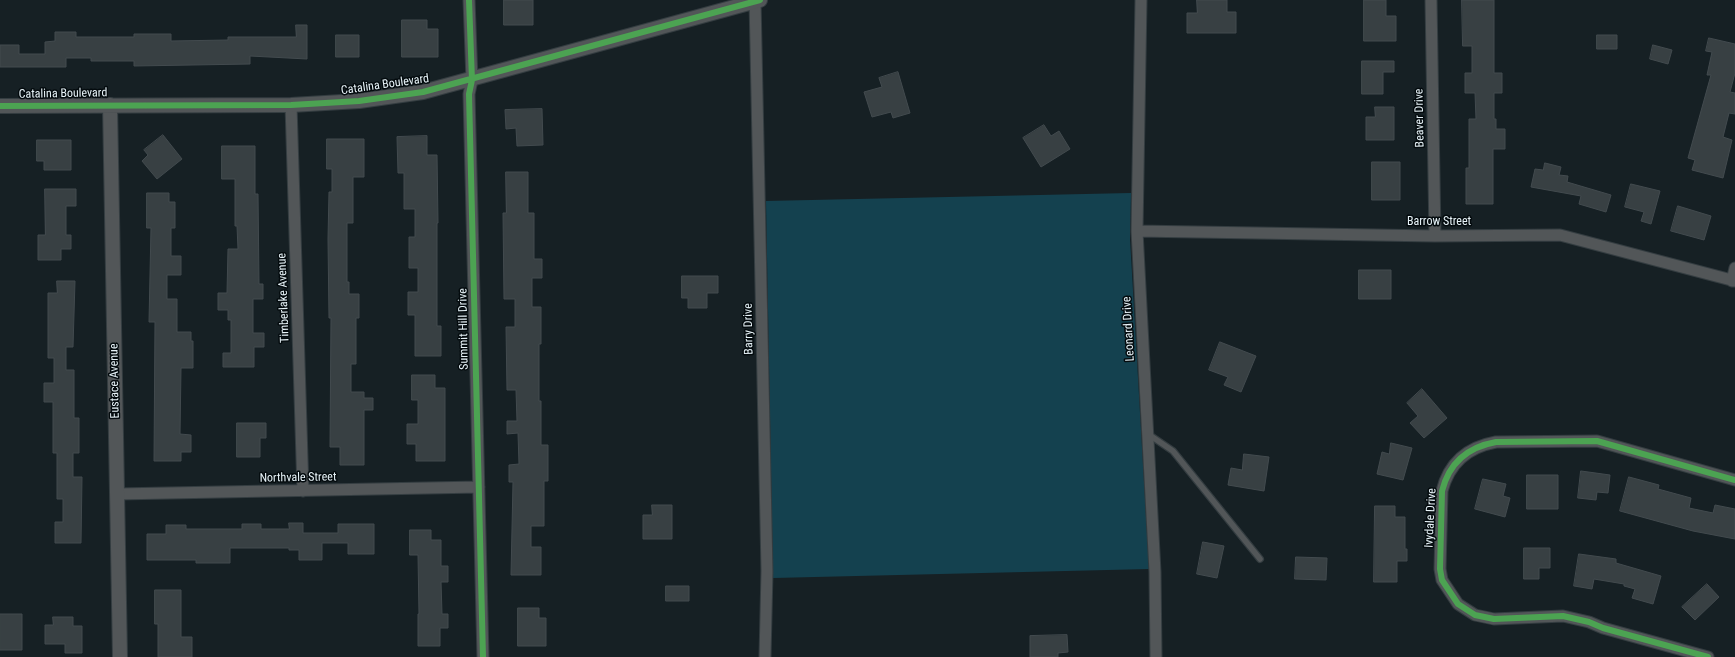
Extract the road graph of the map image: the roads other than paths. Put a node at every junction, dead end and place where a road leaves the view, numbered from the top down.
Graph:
1 (469, 0) edge
2 (757, 0) edge
3 (1141, 0) edge
4 (1431, 0) edge
5 (472, 80) junction
6 (110, 105) junction
7 (291, 105) junction
8 (0, 106) edge
9 (1137, 232) junction
10 (1435, 236) junction
11 (1735, 268) edge
12 (1733, 281) edge
13 (1148, 434) junction
14 (1735, 480) edge
15 (479, 487) junction
16 (303, 491) junction
17 (117, 494) junction
18 (1260, 559) dead end
19 (120, 657) edge
20 (484, 657) edge
21 (765, 657) edge
22 (1156, 657) edge
23 (1708, 657) edge

1 - 5 street, Summit Hill Drive
2 - 5 street, Catalina Boulevard
2 - 21 street, Barry Drive
3 - 9 street, Leonard Drive
4 - 10 street, Beaver Drive
5 - 7 street, Catalina Boulevard
5 - 15 street, Summit Hill Drive
6 - 7 street, Catalina Boulevard
6 - 8 street, Catalina Boulevard
6 - 17 street, Eustace Avenue
7 - 16 street, Timberlake Avenue
9 - 10 street, Barrow Street
9 - 13 street, Leonard Drive
10 - 12 street, Barrow Street
11 - 12 street
13 - 18 lane
13 - 22 street, Leonard Drive
14 - 23 street, Ivydale Drive
15 - 16 street, Northvale Street
15 - 20 street, Summit Hill Drive
16 - 17 street, Northvale Street
17 - 19 street, Eustace Avenue

